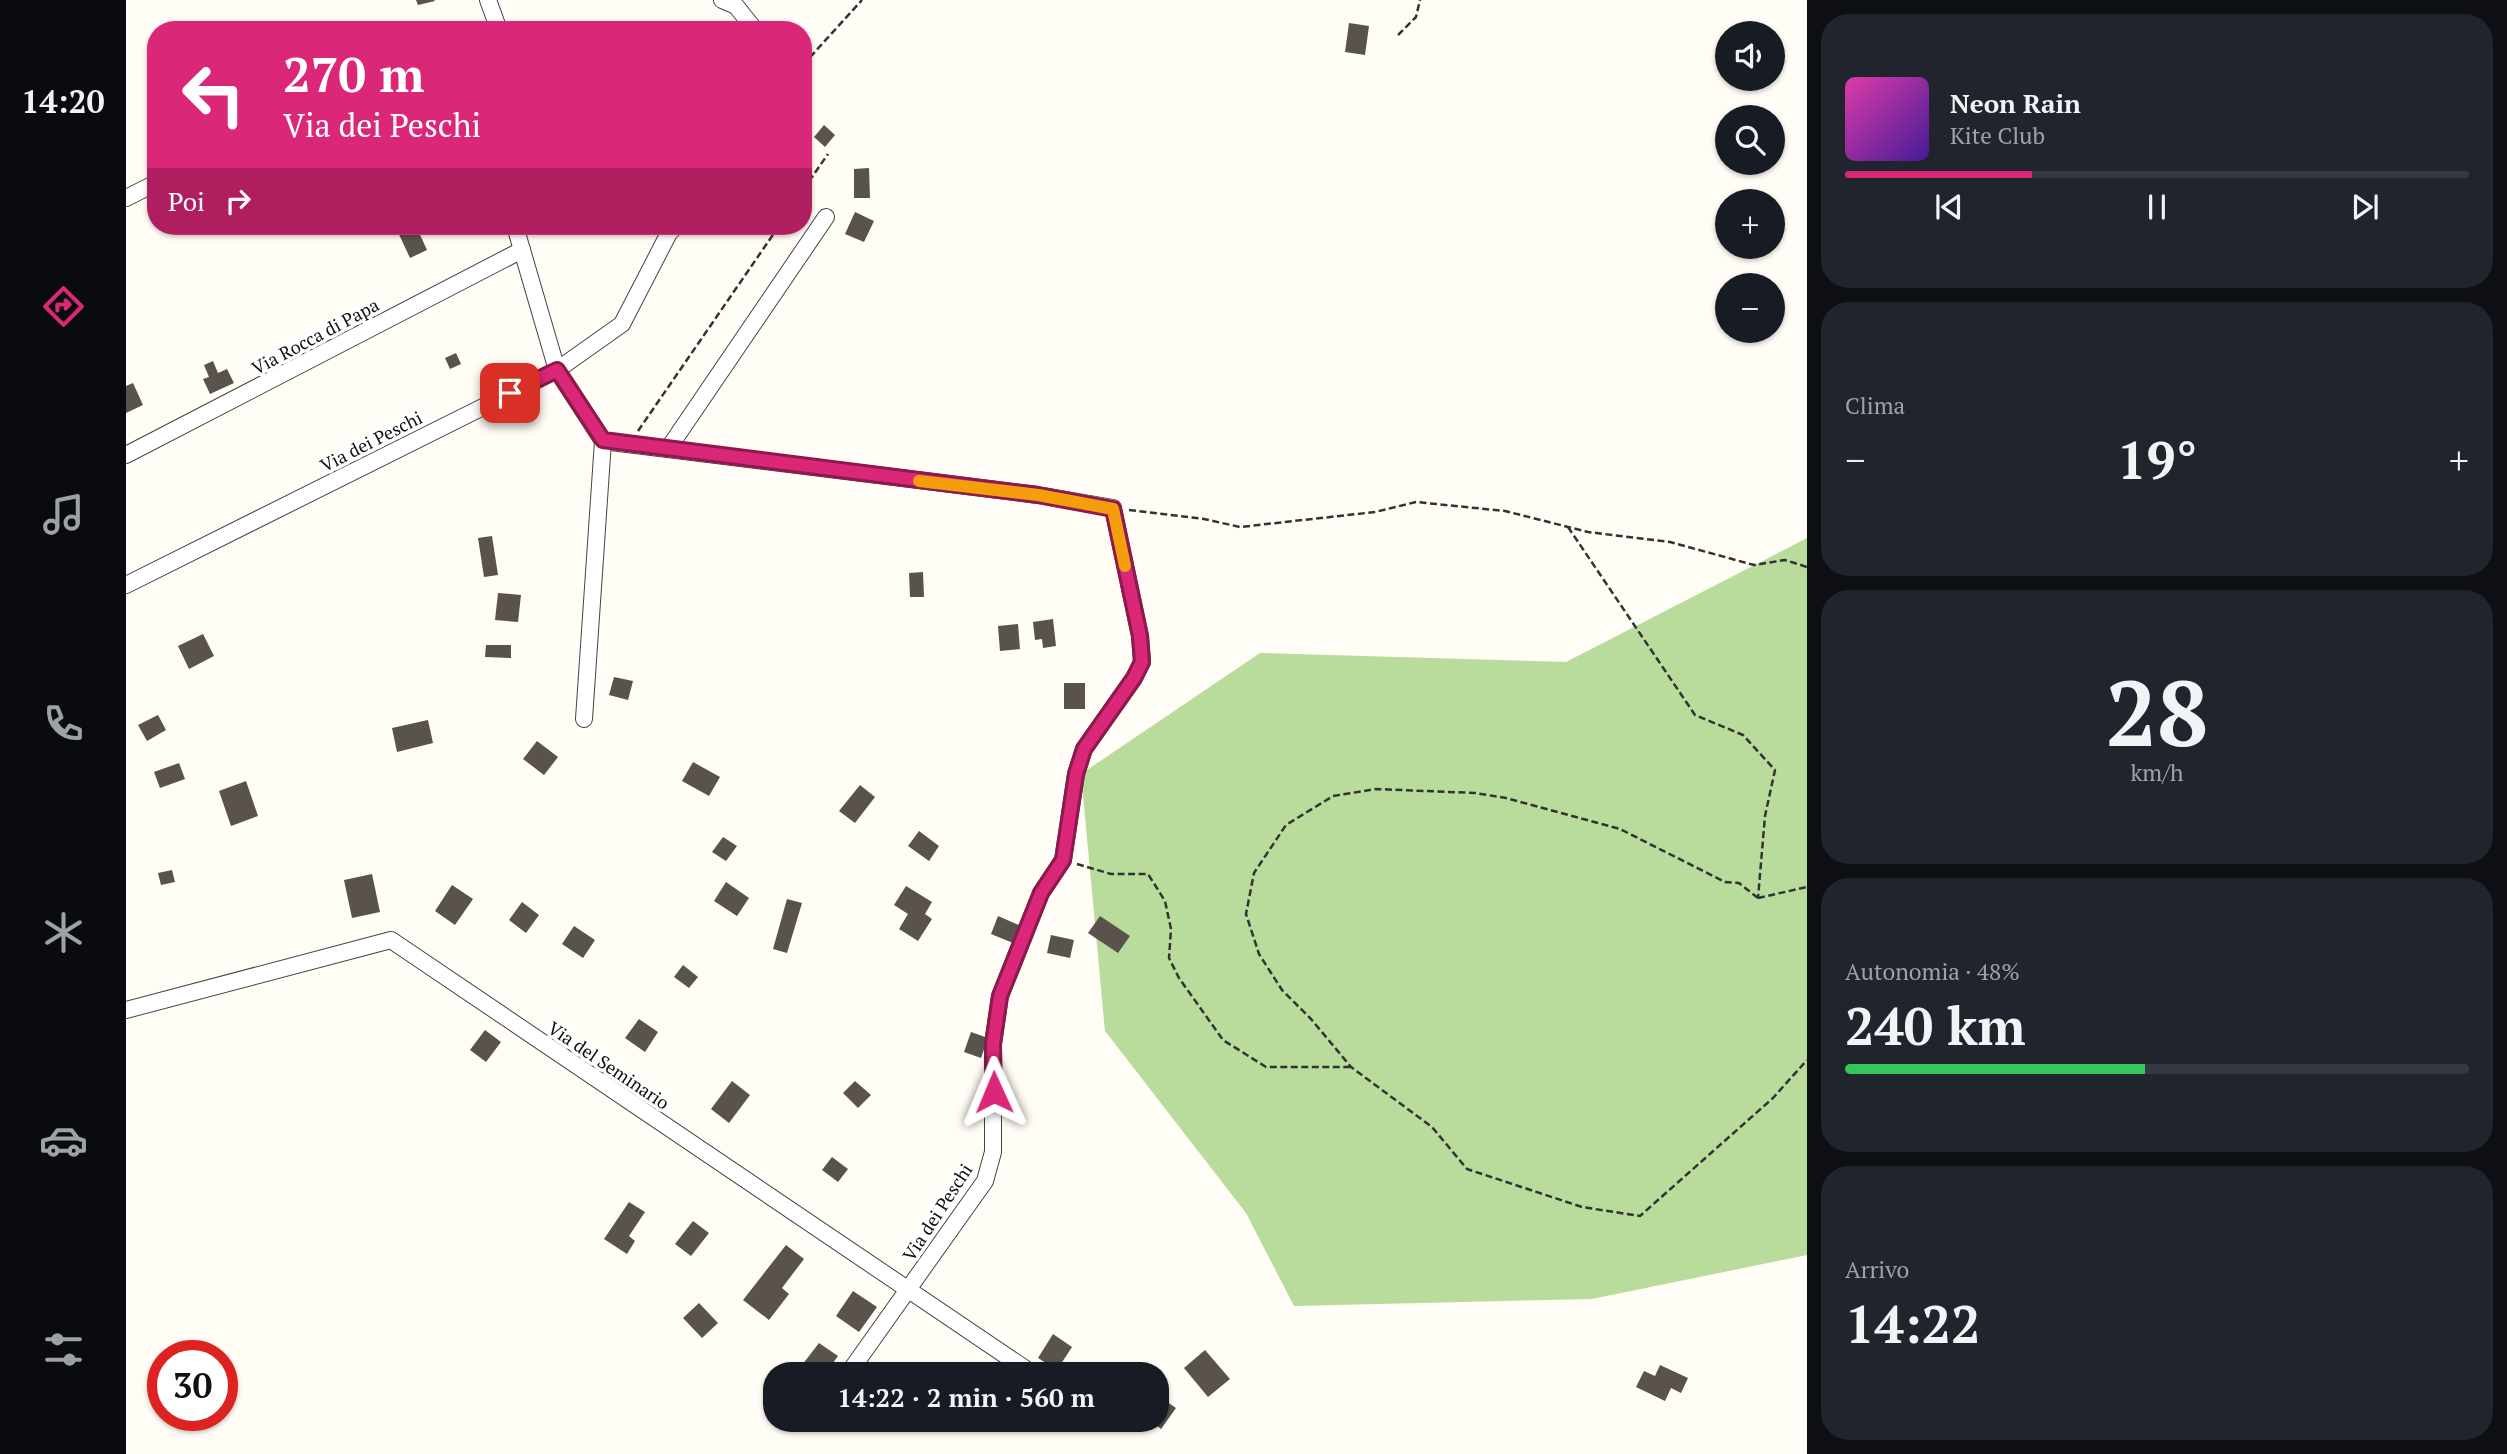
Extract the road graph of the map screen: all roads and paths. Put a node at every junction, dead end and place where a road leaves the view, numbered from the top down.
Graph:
1 (488, 0) edge
2 (722, 0) edge
3 (862, 0) edge
4 (1420, 0) edge
5 (496, 21) edge
6 (748, 21) edge
7 (1398, 35) dead end
8 (812, 55) edge
9 (828, 154) dead end
10 (812, 177) edge
11 (147, 188) edge
12 (126, 198) edge
13 (826, 217) dead end
14 (518, 235) edge
15 (668, 235) edge
16 (773, 235) edge
17 (522, 250) junction
18 (557, 370) junction
19 (603, 440) junction
20 (629, 444) junction
21 (668, 449) junction
22 (126, 455) edge
23 (1113, 509) junction
24 (1568, 527) junction
25 (1807, 567) edge
26 (126, 585) edge
27 (584, 719) dead end
28 (1063, 860) junction
29 (1807, 887) edge
30 (1758, 898) junction
31 (126, 1010) edge
32 (1807, 1060) edge
33 (1352, 1068) junction
34 (908, 1290) junction
35 (857, 1362) edge
36 (1014, 1362) edge

1 - 5 street
2 - 6 street
3 - 8 path
4 - 7 path
9 - 10 path
11 - 12 street
13 - 21 street
14 - 17 street
15 - 18 street, Via dei Peschi
16 - 20 path
17 - 18 street
17 - 22 street, Via Rocca di Papa
18 - 19 street
18 - 26 street, Via dei Peschi
19 - 20 street
19 - 27 street
20 - 21 street
21 - 23 street
23 - 24 path
23 - 28 street, Via dei Peschi
24 - 25 path
24 - 30 path
28 - 33 path
28 - 34 street, Via dei Peschi
29 - 30 path
30 - 33 path
31 - 34 street, Via del Seminario
32 - 33 path
34 - 35 street, Via dei Peschi
34 - 36 street, Via del Seminario

